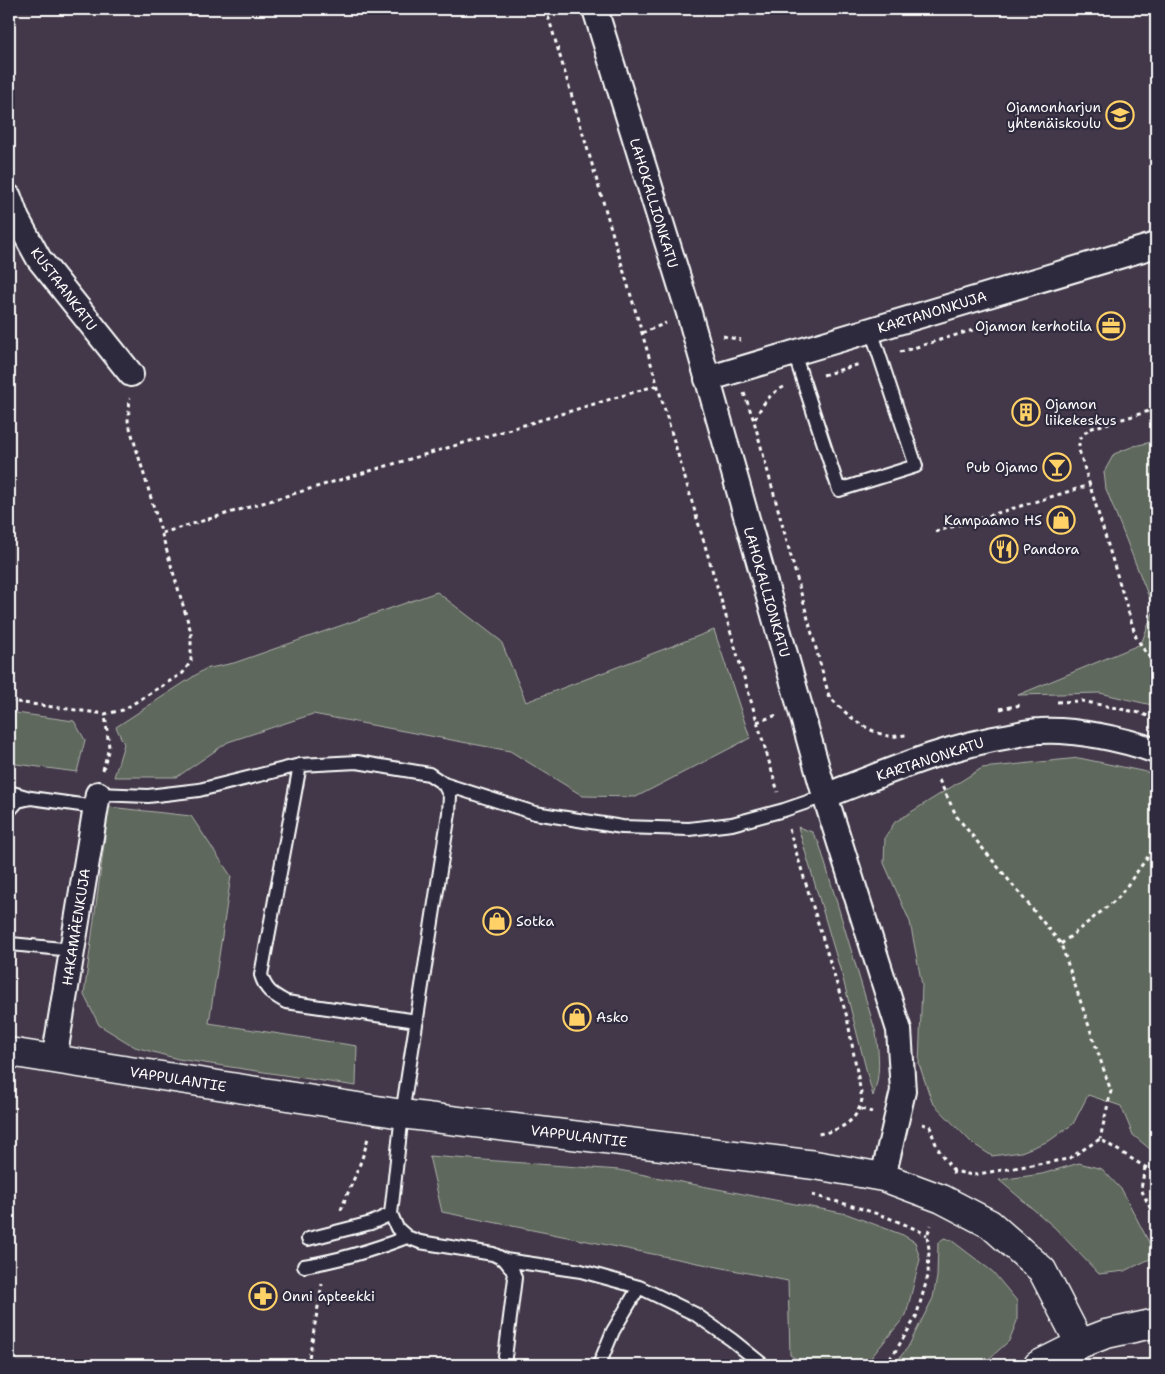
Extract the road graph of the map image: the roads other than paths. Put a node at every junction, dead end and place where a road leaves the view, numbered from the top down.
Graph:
1 (595, 9) edge
2 (9, 197) edge
3 (1156, 245) edge
4 (871, 330) junction
5 (794, 353) junction
6 (131, 374) road end
7 (707, 379) junction
8 (1156, 751) edge
9 (300, 765) junction
10 (444, 784) junction
11 (9, 792) edge
12 (825, 796) junction
13 (31, 798) junction
14 (97, 801) junction
15 (9, 810) edge
16 (9, 943) edge
17 (72, 950) junction
18 (416, 1021) junction
19 (9, 1052) edge
20 (54, 1060) junction
21 (402, 1114) junction
22 (883, 1177) junction
23 (391, 1214) junction
24 (407, 1237) junction
25 (308, 1239) dead end
26 (505, 1260) junction
27 (304, 1266) dead end
28 (639, 1287) junction
29 (1156, 1322) edge
30 (1080, 1344) junction
31 (504, 1365) edge
32 (599, 1365) edge
33 (763, 1365) edge
34 (1038, 1365) edge

1 - 7 street, LAHOKALLIONKATU
2 - 6 street, KUSTAANKATU
3 - 4 street, KARTANONKUJA
4 - 5 street, KARTANONKUJA
4 - 5 lane
5 - 7 street, KARTANONKUJA
7 - 12 street, LAHOKALLIONKATU
8 - 12 street, KARTANONKATU
9 - 10 lane
9 - 14 lane
9 - 18 lane
10 - 12 lane
10 - 18 lane
11 - 13 lane
12 - 22 street, LAHOKALLIONKATU
13 - 14 lane
13 - 15 lane
14 - 17 street, HAKAMÄENKUJA
16 - 17 lane
17 - 20 street, HAKAMÄENKUJA
18 - 21 lane
19 - 20 street, VAPPULANTIE
20 - 21 street, VAPPULANTIE
21 - 22 street, VAPPULANTIE
21 - 23 lane
22 - 30 street, VAPPULANTIE
23 - 24 lane
23 - 25 lane
24 - 26 lane
24 - 27 lane
26 - 28 lane
26 - 31 lane
28 - 32 lane
28 - 33 lane
29 - 30 street
30 - 34 street

